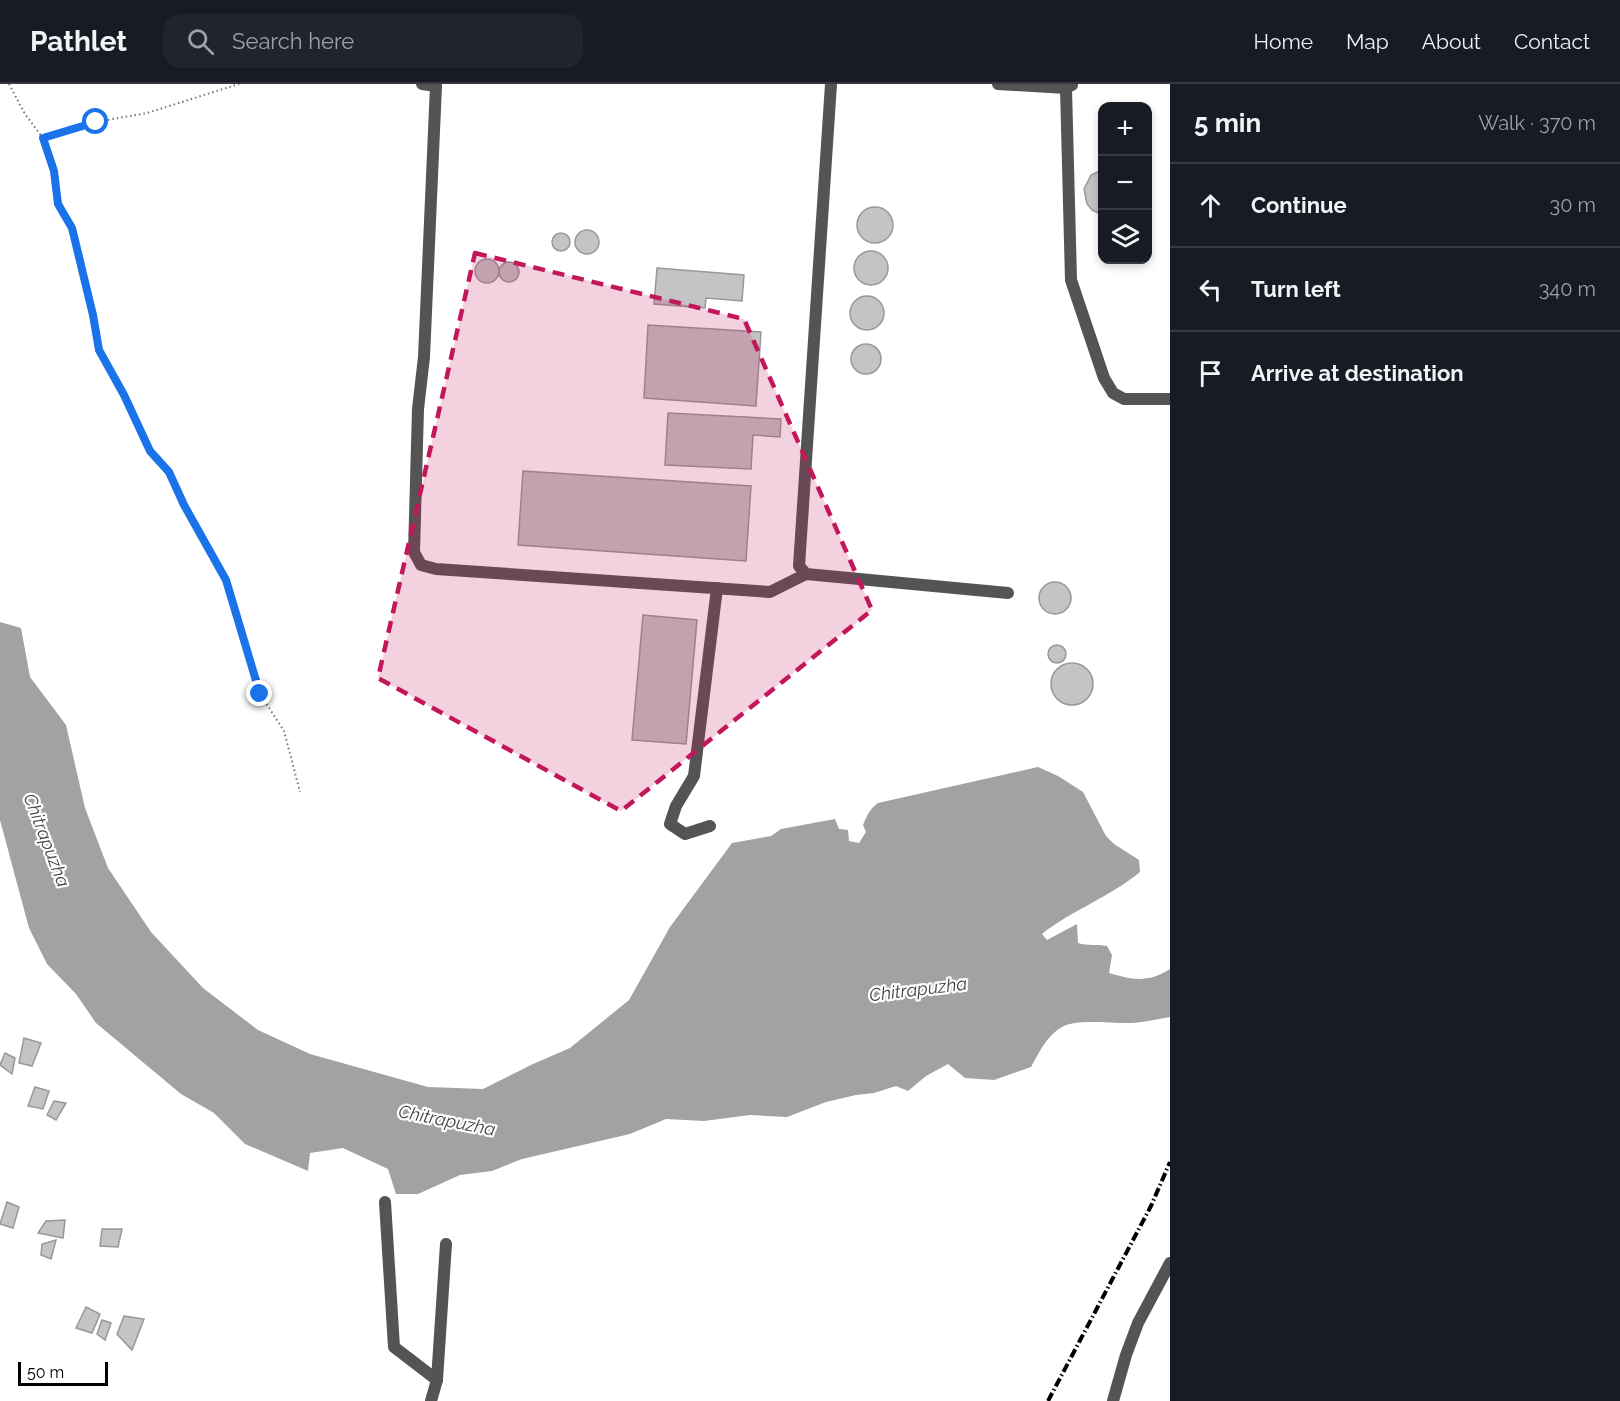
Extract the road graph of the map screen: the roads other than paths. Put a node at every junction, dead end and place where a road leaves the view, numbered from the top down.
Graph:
1 (422, 84) edge
2 (831, 84) edge
3 (998, 84) edge
4 (1070, 86) edge
5 (1170, 399) edge
6 (806, 574) junction
7 (717, 588) junction
8 (1008, 593) dead end
9 (710, 826) dead end
10 (385, 1202) dead end
11 (446, 1244) dead end
12 (1170, 1263) edge
13 (437, 1380) junction
14 (432, 1401) edge
15 (1113, 1401) edge

1 - 7 street
2 - 6 street
3 - 4 street
4 - 5 street
6 - 7 street
6 - 8 street
7 - 9 street
10 - 13 street
11 - 13 street
12 - 15 street
13 - 14 street

